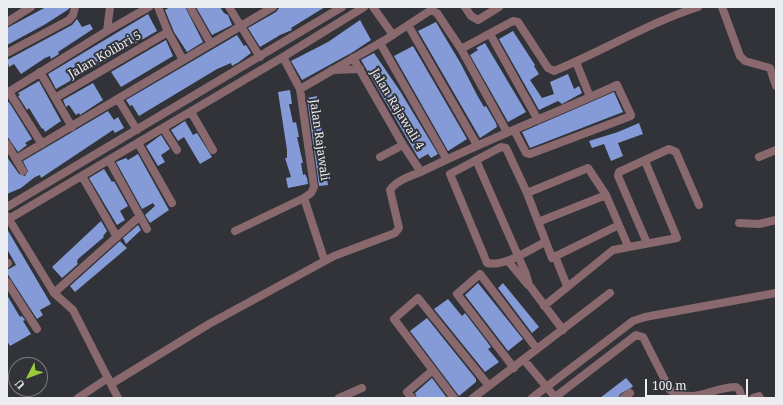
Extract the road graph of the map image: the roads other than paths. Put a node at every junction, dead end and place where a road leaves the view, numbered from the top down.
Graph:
1 (31, 7) edge
2 (75, 7) edge
3 (110, 7) edge
4 (150, 7) edge
5 (158, 7) edge
6 (190, 7) edge
7 (229, 7) edge
8 (273, 7) edge
9 (342, 7) edge
10 (365, 7) edge
11 (372, 7) edge
12 (466, 7) edge
13 (499, 7) edge
14 (698, 7) edge
15 (722, 7) edge
16 (262, 10) edge
17 (680, 10) edge
18 (7, 22) edge
19 (408, 25) junction
20 (241, 26) junction
21 (107, 31) junction
22 (168, 32) junction
23 (490, 34) junction
24 (394, 35) junction
25 (380, 43) junction
26 (211, 44) junction
27 (461, 49) junction
28 (7, 53) edge
29 (260, 57) junction
30 (283, 57) junction
31 (353, 58) junction
32 (184, 60) junction
33 (576, 62) junction
34 (331, 70) junction
35 (360, 70) junction
36 (40, 72) junction
37 (776, 86) edge
38 (300, 89) junction
39 (8, 92) edge
40 (590, 97) junction
41 (55, 98) junction
42 (118, 99) junction
43 (190, 112) junction
44 (538, 120) junction
45 (72, 127) junction
46 (163, 128) junction
47 (137, 130) junction
48 (511, 131) junction
49 (138, 143) junction
50 (7, 144) edge
51 (42, 144) junction
52 (403, 145) junction
53 (477, 145) junction
54 (177, 150) dead end
55 (213, 150) dead end
56 (776, 150) edge
57 (380, 157) dead end
58 (759, 157) dead end
59 (446, 158) junction
60 (16, 159) junction
61 (108, 160) junction
62 (476, 160) junction
63 (645, 161) junction
64 (23, 171) dead end
65 (421, 172) junction
66 (82, 176) junction
67 (527, 193) junction
68 (606, 195) junction
69 (304, 198) junction
70 (172, 203) dead end
71 (699, 205) dead end
72 (7, 206) edge
73 (140, 216) junction
74 (8, 218) edge
75 (776, 220) edge
76 (538, 222) junction
77 (739, 223) dead end
78 (619, 225) junction
79 (147, 229) dead end
80 (235, 231) dead end
81 (116, 237) junction
82 (546, 242) junction
83 (647, 244) junction
84 (628, 246) junction
85 (518, 255) junction
86 (323, 256) dead end
87 (555, 256) junction
88 (508, 261) junction
89 (7, 282) edge
90 (528, 285) junction
91 (567, 286) junction
92 (54, 293) junction
93 (610, 293) dead end
94 (776, 293) edge
95 (544, 306) junction
96 (37, 329) dead end
97 (563, 330) junction
98 (537, 348) junction
99 (524, 360) junction
100 (514, 368) junction
101 (433, 370) junction
102 (110, 381) junction
103 (489, 386) junction
104 (362, 388) dead end
105 (551, 393) edge
106 (354, 395) edge
107 (78, 398) edge
108 (118, 398) edge
109 (338, 398) edge
110 (412, 398) edge
111 (454, 398) edge
112 (473, 398) edge
113 (532, 398) edge
114 (742, 398) edge
115 (753, 398) edge
116 (760, 398) edge

1 - 18 street
2 - 28 street
3 - 21 street
4 - 21 street
5 - 22 street
6 - 26 street
7 - 20 street
8 - 16 street
9 - 29 street
10 - 11 street
10 - 30 street
11 - 24 street
12 - 13 street
14 - 17 street
15 - 37 street
16 - 20 street
17 - 33 street
19 - 24 street
19 - 27 street
19 - 53 street
20 - 26 street
20 - 29 street
21 - 36 street
22 - 32 street
22 - 41 street, Jalan Kolibri 5
23 - 27 street
23 - 33 street
23 - 44 street
24 - 25 street
25 - 31 street
25 - 59 street
26 - 32 street
27 - 48 street
29 - 47 street
30 - 38 street, Jalan Rajawali
30 - 43 street
31 - 34 street
31 - 35 street, Jalan Rajawali 4
32 - 42 street
33 - 40 street
34 - 35 street
34 - 38 street
35 - 52 street, Jalan Rajawali 4
36 - 39 street
36 - 41 street
38 - 69 street, Jalan Rajawali
39 - 51 street
40 - 44 street
40 - 48 street
41 - 45 street
42 - 45 street
42 - 47 street
43 - 46 street
43 - 55 street
44 - 48 street
45 - 51 street
46 - 49 street
46 - 54 street
47 - 72 street
48 - 53 street
49 - 61 street
49 - 70 street
50 - 60 street
51 - 60 street
52 - 57 street
52 - 65 street, Jalan Rajawali 4
53 - 59 street
56 - 58 street
59 - 65 street
60 - 64 street
61 - 66 street
61 - 73 street
62 - 67 street
62 - 85 street
62 - 88 street
63 - 71 street
63 - 83 street
63 - 83 street
65 - 102 street
66 - 74 street
66 - 81 street
67 - 68 street
67 - 76 street
68 - 76 street
68 - 78 street
69 - 80 street
69 - 86 street
73 - 79 street
73 - 81 street
74 - 92 street
75 - 77 street
76 - 82 street
78 - 84 street
78 - 87 street
81 - 92 street
82 - 85 street
82 - 87 street
83 - 84 street
84 - 91 street
85 - 88 street
85 - 90 street
87 - 91 street
88 - 90 street
89 - 96 street
90 - 95 street
91 - 95 street
92 - 102 street
93 - 97 street
94 - 105 street
95 - 97 street
97 - 98 street
98 - 99 street
98 - 100 street
99 - 100 street
99 - 105 street
100 - 103 street
101 - 103 street
101 - 110 street
101 - 111 street
102 - 107 street
102 - 108 street
103 - 112 street
104 - 106 street
105 - 113 street
105 - 114 street
106 - 109 street
115 - 116 street

